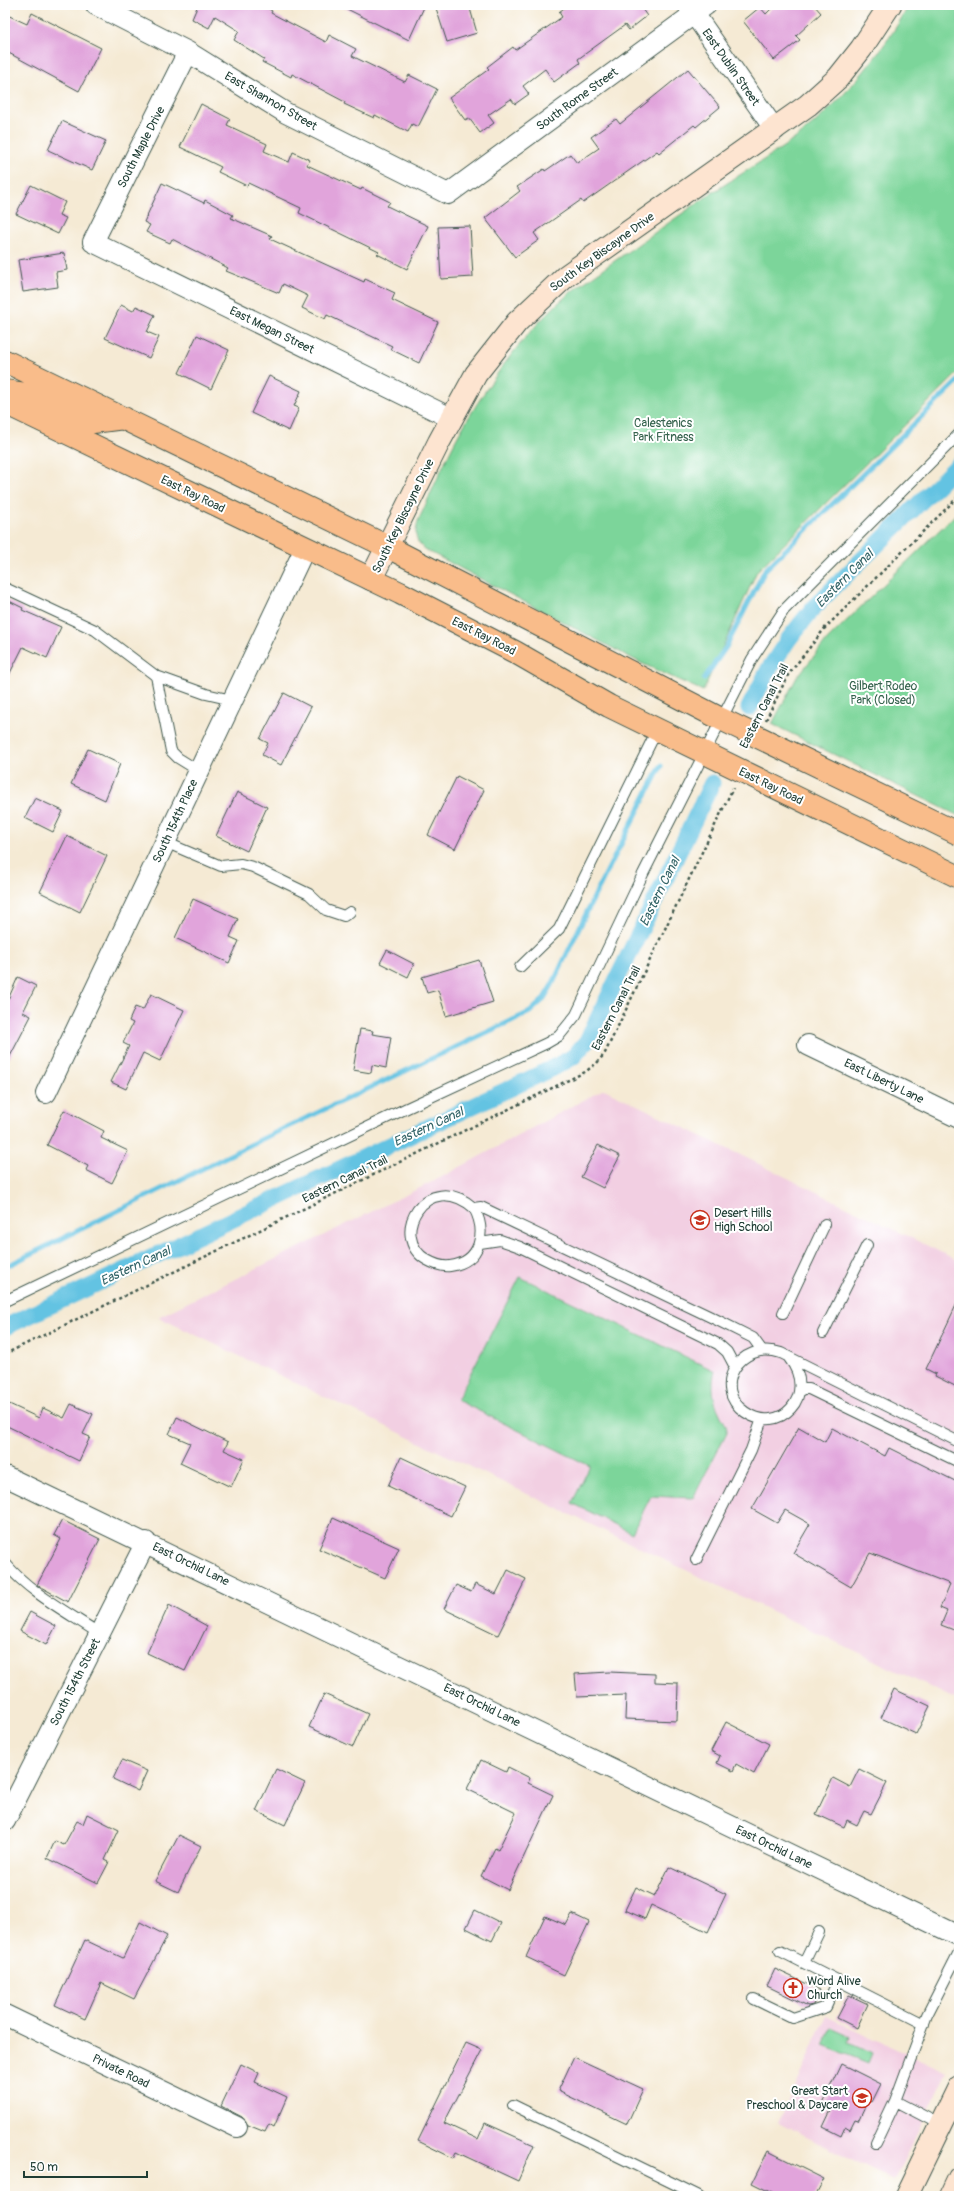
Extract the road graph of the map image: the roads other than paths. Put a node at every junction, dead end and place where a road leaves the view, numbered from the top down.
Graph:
1 (96, 5) edge
2 (890, 5) edge
3 (696, 8) edge
4 (188, 52) junction
5 (775, 130) junction
6 (448, 194) joint
7 (93, 242) joint
8 (5, 361) edge
9 (5, 391) edge
10 (5, 403) edge
11 (124, 418) junction
12 (452, 418) junction
13 (959, 434) edge
14 (388, 547) junction
15 (305, 548) junction
16 (371, 579) junction
17 (5, 588) edge
18 (156, 676) junction
19 (232, 700) junction
20 (721, 719) junction
21 (657, 730) junction
22 (704, 753) junction
23 (199, 771) junction
24 (959, 834) edge
25 (165, 842) junction
26 (959, 877) edge
27 (350, 912) dead end
28 (520, 967) dead end
29 (808, 1045) dead end
30 (46, 1093) dead end
31 (959, 1118) edge
32 (474, 1208) junction
33 (825, 1224) dead end
34 (480, 1242) junction
35 (867, 1245) dead end
36 (5, 1301) edge
37 (783, 1313) dead end
38 (823, 1333) dead end
39 (762, 1349) junction
40 (789, 1358) junction
41 (735, 1367) junction
42 (800, 1390) junction
43 (762, 1419) junction
44 (959, 1442) edge
45 (959, 1462) edge
46 (5, 1476) edge
47 (146, 1542) junction
48 (696, 1560) dead end
49 (5, 1563) edge
50 (100, 1634) junction
51 (5, 1822) edge
52 (819, 1932) dead end
53 (959, 1936) edge
54 (780, 1951) dead end
55 (959, 1952) edge
56 (804, 1963) junction
57 (838, 1980) junction
58 (754, 1999) dead end
59 (5, 2015) edge
60 (924, 2024) junction
61 (959, 2087) edge
62 (895, 2101) junction
63 (512, 2105) dead end
64 (941, 2125) junction
65 (237, 2127) dead end
66 (874, 2143) dead end
67 (959, 2180) edge
68 (700, 2196) edge
69 (906, 2196) edge
70 (951, 2196) edge

1 - 4 street, East Shannon Street
2 - 5 street, South Key Biscayne Drive
3 - 5 street, East Dublin Street
3 - 6 street, South Rome Street
4 - 6 street, East Shannon Street
4 - 7 street, South Maple Drive
5 - 12 street, South Key Biscayne Drive
7 - 12 street, East Megan Street
8 - 11 main road
9 - 11 main road
10 - 15 main road, East Ray Road
11 - 14 main road
12 - 14 street, South Key Biscayne Drive
13 - 20 lane
14 - 16 street, South Key Biscayne Drive
14 - 20 main road
15 - 16 main road, East Ray Road
15 - 19 street, South 154th Place
16 - 21 main road, East Ray Road
17 - 18 lane
18 - 19 lane
18 - 23 lane
19 - 23 street, South 154th Place
20 - 22 lane
20 - 24 main road
21 - 22 main road, East Ray Road
21 - 28 lane
22 - 26 main road, East Ray Road
22 - 36 lane
23 - 25 street, South 154th Place
25 - 27 lane
25 - 30 street, South 154th Place
29 - 31 street, East Liberty Lane
32 - 34 lane
32 - 34 lane
32 - 39 lane
33 - 37 lane
34 - 41 lane
35 - 38 lane
39 - 40 lane
39 - 41 lane
40 - 42 lane
40 - 44 lane
41 - 43 lane
42 - 43 lane
42 - 45 lane
43 - 48 lane
46 - 47 street, East Orchid Lane
47 - 50 street, South 154th Street
47 - 53 street, East Orchid Lane
49 - 50 lane
50 - 51 street, South 154th Street
52 - 56 lane
54 - 56 lane
55 - 60 lane
56 - 57 lane
57 - 58 lane
57 - 60 lane
59 - 65 street, Private Road
60 - 62 lane
61 - 64 street
62 - 64 lane
62 - 66 lane
63 - 68 lane
64 - 69 street
67 - 70 street

